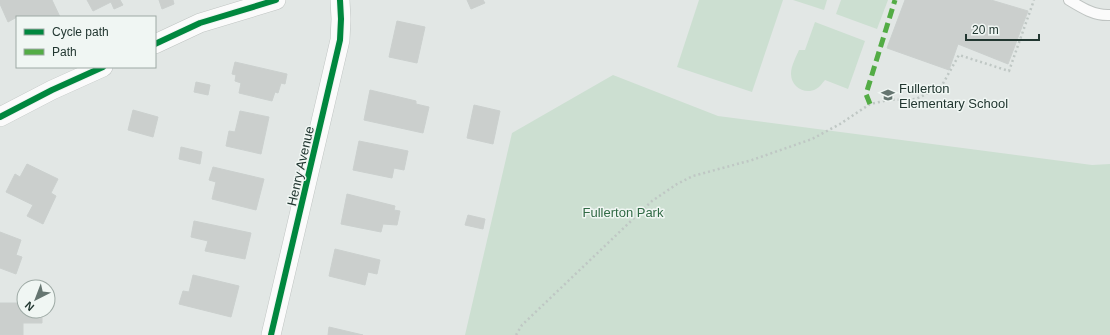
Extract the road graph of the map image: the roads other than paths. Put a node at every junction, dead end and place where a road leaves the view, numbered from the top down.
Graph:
1 (276, 0) edge
2 (340, 0) edge
3 (1069, 0) edge
4 (1110, 15) edge
5 (156, 44) edge
6 (101, 68) edge
7 (0, 117) edge
8 (272, 335) edge

1 - 5 street
2 - 8 street, Henry Avenue
3 - 4 lane
6 - 7 street

